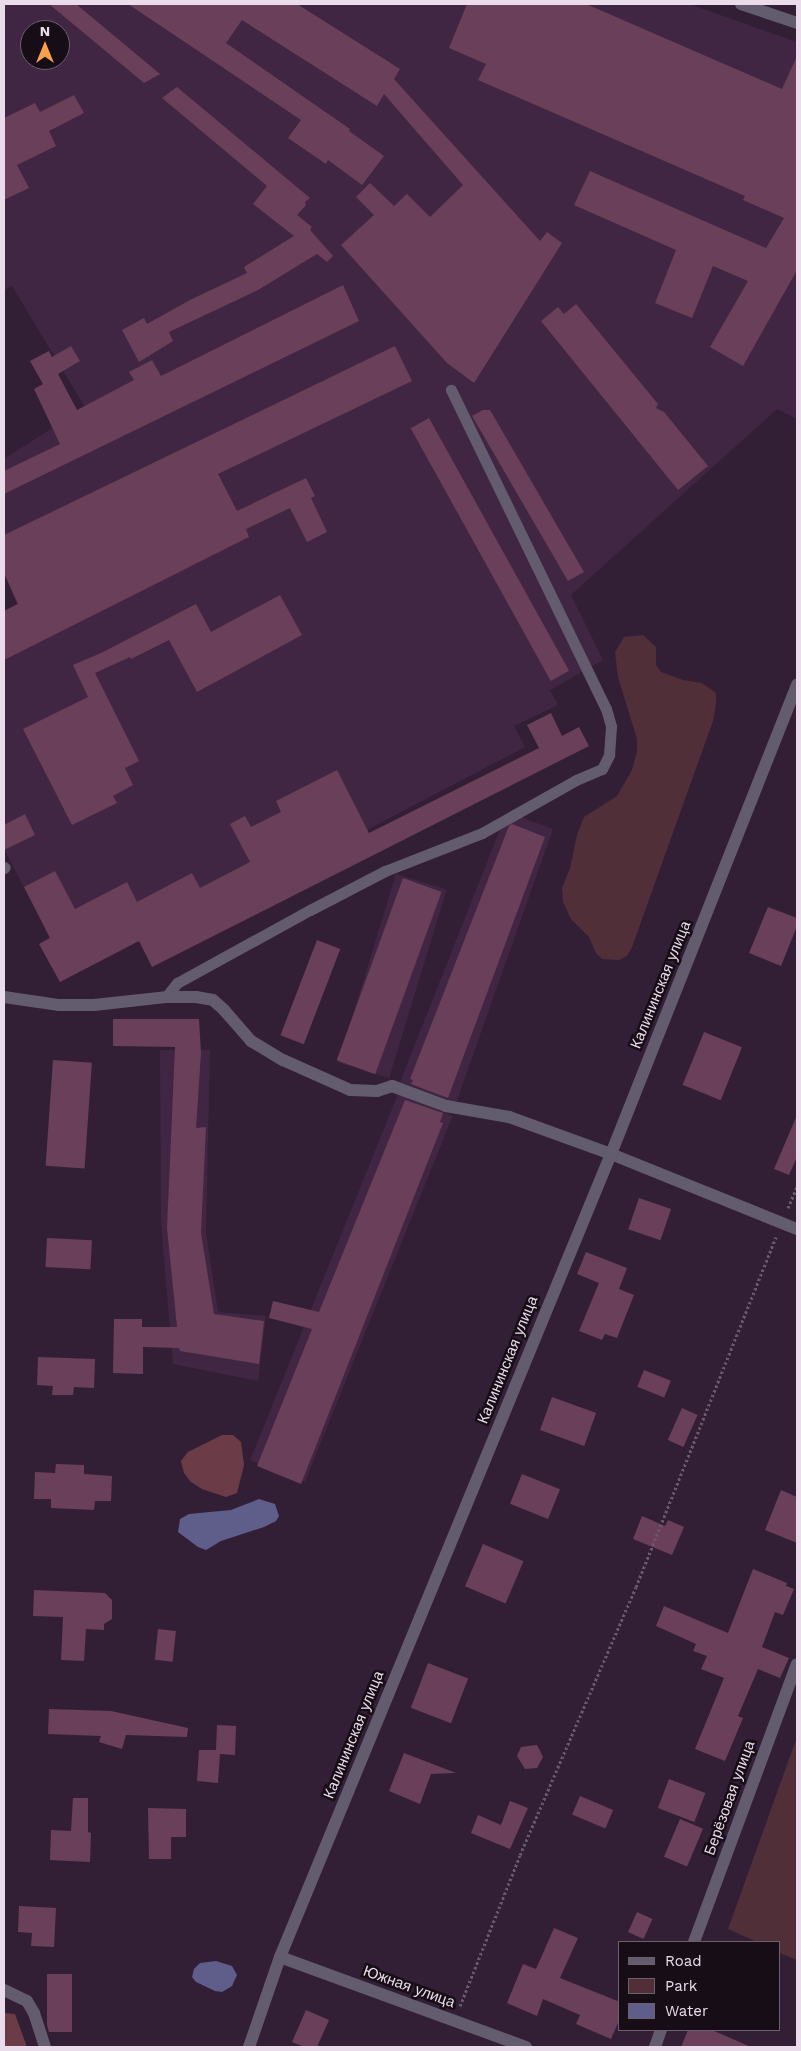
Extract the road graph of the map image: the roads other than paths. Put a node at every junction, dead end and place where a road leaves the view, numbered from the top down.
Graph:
1 (741, 4) edge
2 (797, 23) edge
3 (450, 390) dead end
4 (797, 685) edge
5 (4, 997) edge
6 (166, 997) junction
7 (611, 1154) junction
8 (797, 1229) edge
9 (797, 1664) edge
10 (694, 1941) edge
11 (280, 1956) junction
12 (4, 1990) edge
13 (661, 2031) edge
14 (45, 2047) edge
15 (249, 2047) edge
16 (526, 2047) edge
17 (655, 2047) edge

1 - 2 street
3 - 6 lane
4 - 7 street, Калининская улица
5 - 6 street
6 - 7 street
7 - 8 street
7 - 11 street, Калининская улица
9 - 10 street, Берёзовая улица
11 - 15 street, Калининская улица
11 - 16 street, Южная улица
12 - 14 street
13 - 17 street

